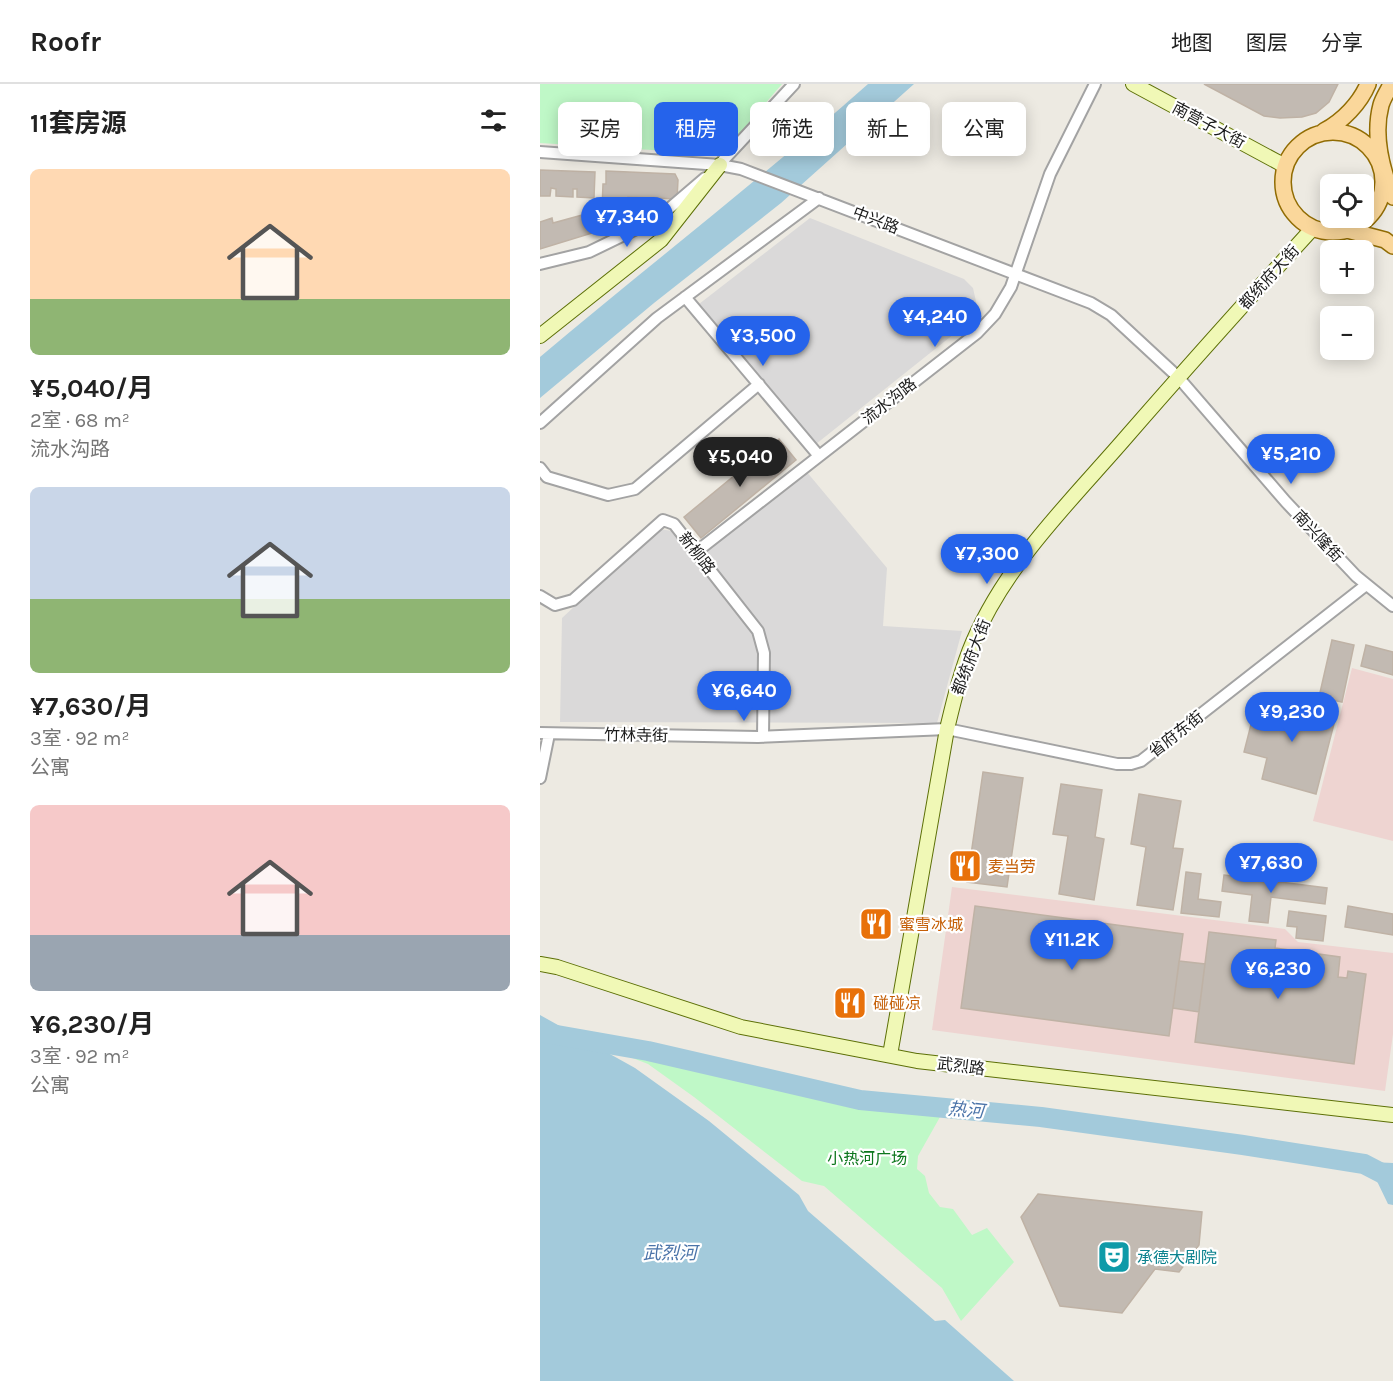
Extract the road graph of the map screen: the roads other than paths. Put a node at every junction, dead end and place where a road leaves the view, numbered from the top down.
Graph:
1 (794, 84) edge
2 (1095, 84) edge
3 (1133, 84) edge
4 (1368, 84) edge
5 (1390, 92) edge
6 (1320, 133) junction
7 (540, 152) edge
8 (720, 165) junction
9 (1286, 166) junction
10 (1382, 170) junction
11 (1393, 197) edge
12 (819, 198) junction
13 (1314, 228) junction
14 (1347, 230) junction
15 (1393, 246) edge
16 (540, 264) edge
17 (1015, 275) junction
18 (685, 297) junction
19 (540, 336) edge
20 (1178, 378) junction
21 (759, 384) junction
22 (540, 423) edge
23 (819, 456) junction
24 (540, 468) edge
25 (696, 552) junction
26 (1366, 585) junction
27 (540, 596) edge
28 (1393, 606) edge
29 (947, 729) junction
30 (544, 734) edge
31 (762, 737) junction
32 (540, 778) edge
33 (540, 964) edge
34 (890, 1055) junction
35 (1393, 1115) edge

1 - 8 street
2 - 17 street, 流水沟路
3 - 9 main road, 南营子大街
4 - 6 main road
5 - 10 main road
6 - 9 main road
6 - 10 main road
7 - 8 street, 中兴路
8 - 12 street, 中兴路
8 - 16 street
8 - 19 main road
9 - 13 main road
10 - 11 main road
10 - 14 main road
12 - 17 street, 中兴路
12 - 18 street
13 - 14 main road
13 - 20 main road, 都统府大街
14 - 15 main road
17 - 20 street, 中兴路
17 - 23 street, 流水沟路
18 - 21 street
18 - 22 street
20 - 26 street, 南兴隆街
20 - 29 main road, 都统府大街
21 - 23 street
21 - 24 street
23 - 25 street, 流水沟路
25 - 27 street, 新柳路
25 - 31 street, 新柳路
26 - 28 street, 南兴隆街
26 - 29 street, 省府东街
29 - 31 street, 竹林寺街
29 - 34 main road, 都统府大街
30 - 31 street, 竹林寺街
30 - 32 street
33 - 34 main road, 武烈路
34 - 35 main road, 武烈路

